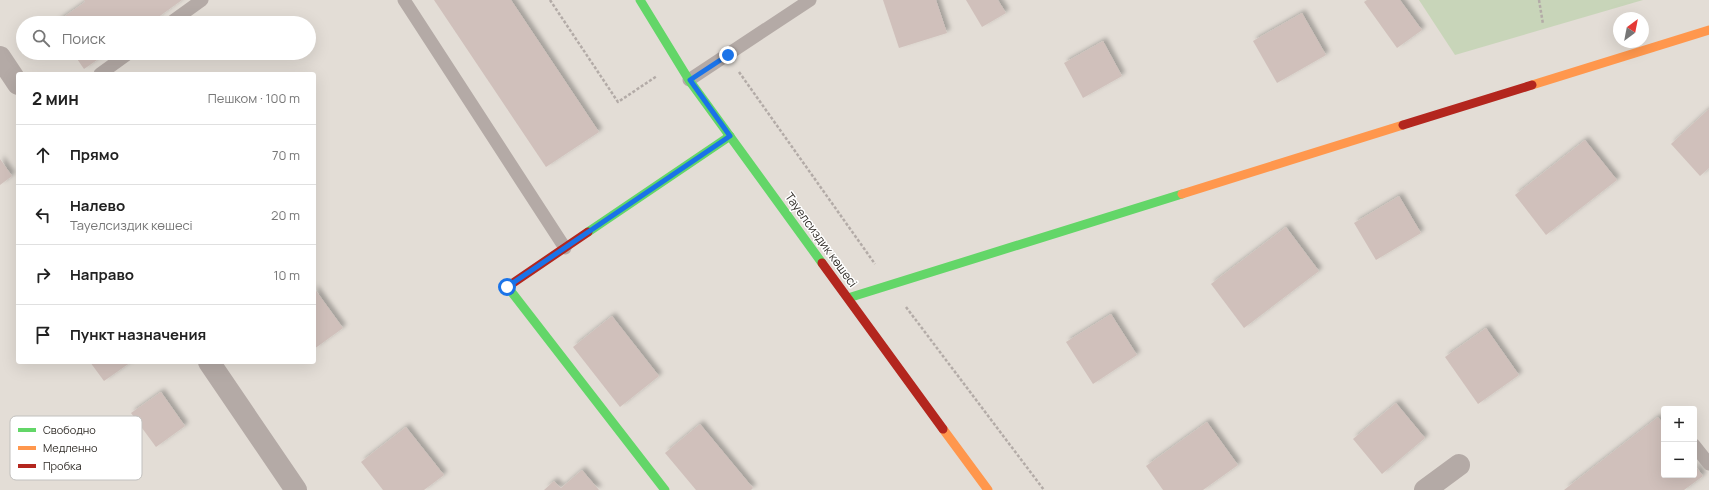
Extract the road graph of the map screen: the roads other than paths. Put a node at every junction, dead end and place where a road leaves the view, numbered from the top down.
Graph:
1 (202, 0) edge
2 (404, 0) edge
3 (640, 0) edge
4 (810, 0) edge
5 (180, 16) edge
6 (1709, 30) edge
7 (0, 57) edge
8 (119, 60) edge
9 (103, 72) edge
10 (690, 80) junction
11 (16, 81) edge
12 (730, 136) junction
13 (565, 248) junction
14 (848, 298) junction
15 (210, 364) edge
16 (1697, 449) edge
17 (1709, 464) edge
18 (1459, 465) dead end
19 (296, 490) edge
20 (665, 490) edge
21 (988, 490) edge
22 (1425, 490) edge

1 - 5 lane
2 - 13 lane
3 - 10 street, Тауелсиздик көшесі
4 - 10 lane
6 - 14 street
7 - 11 street
8 - 9 lane
10 - 12 street, Тауелсиздик көшесі
12 - 13 street
12 - 14 street, Тауелсиздик көшесі
13 - 20 street
14 - 21 street, Тауелсиздик көшесі
15 - 19 street
16 - 17 lane
18 - 22 street

